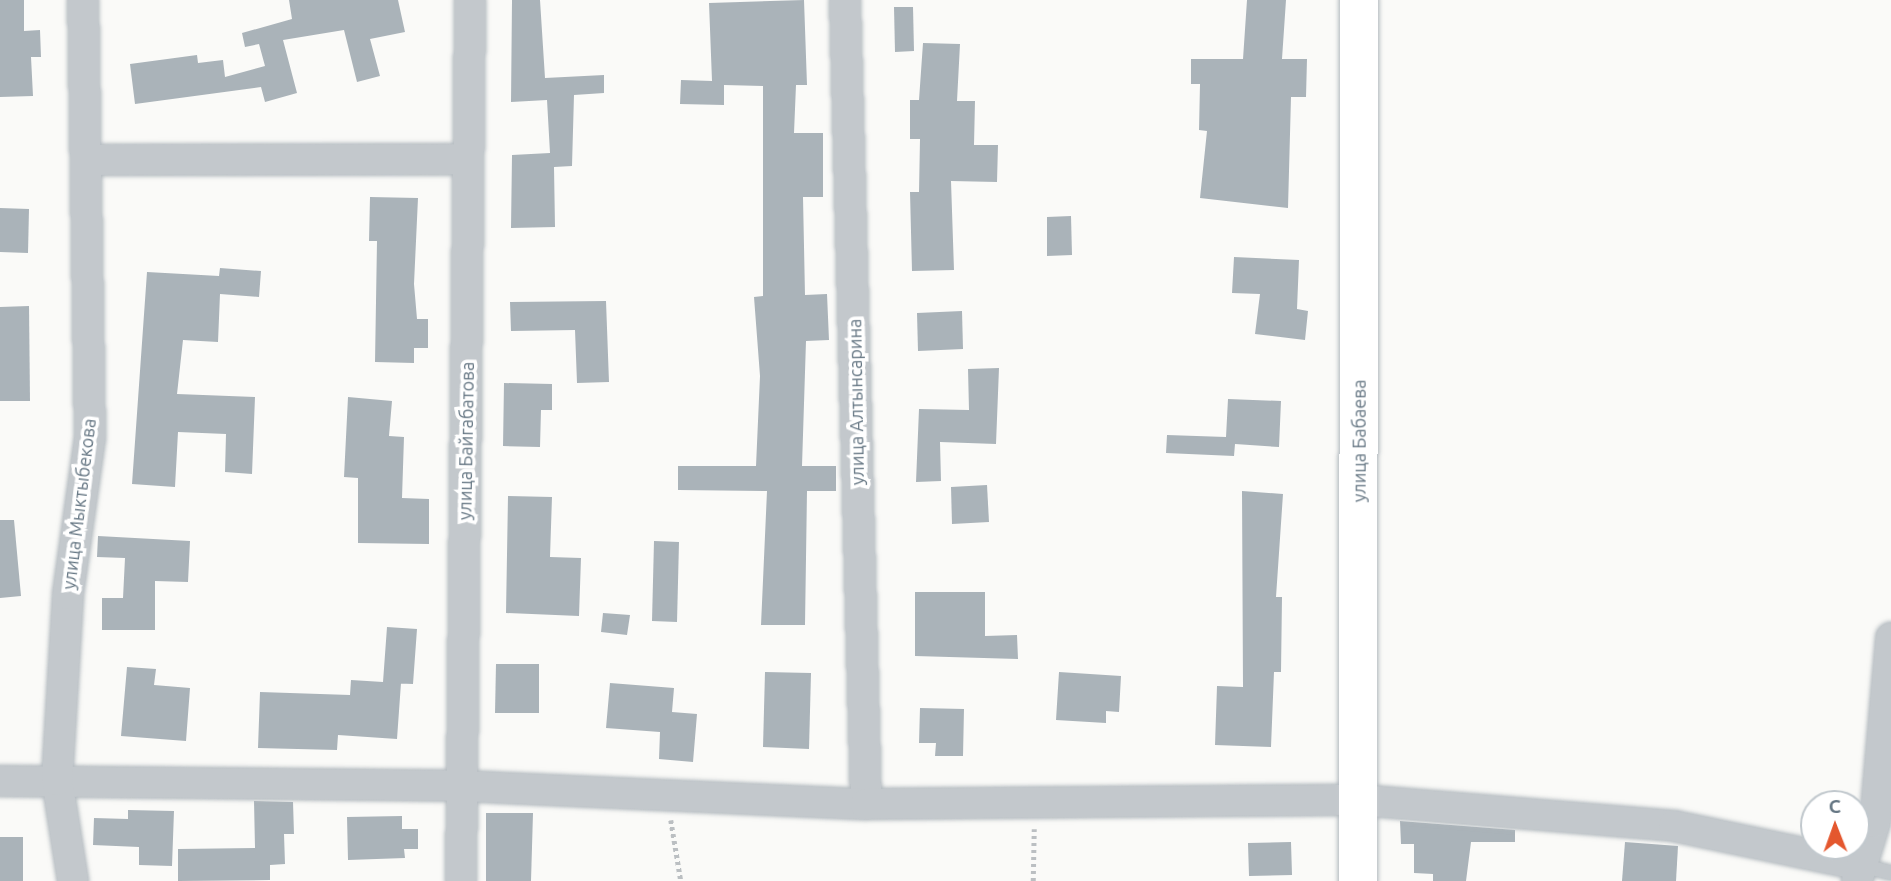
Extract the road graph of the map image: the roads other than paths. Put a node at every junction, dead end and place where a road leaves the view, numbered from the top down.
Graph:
1 (83, 0) edge
2 (470, 0) edge
3 (845, 0) edge
4 (1359, 0) edge
5 (468, 159) junction
6 (86, 160) junction
7 (1891, 638) edge
8 (57, 780) junction
9 (0, 781) edge
10 (462, 786) junction
11 (1359, 800) junction
12 (866, 804) junction
13 (1859, 873) edge
14 (1891, 873) edge
15 (73, 881) edge
16 (461, 881) edge
17 (1358, 881) edge

1 - 6 street, улица Мыктыбекова
2 - 5 street, улица Байгабатова
3 - 12 street, улица Алтынсарина
4 - 11 street, улица Бабаева
5 - 6 street
5 - 10 street, улица Байгабатова
6 - 8 street, улица Мыктыбекова
7 - 13 street
8 - 9 street
8 - 10 street
8 - 15 street, улица Мыктыбекова
10 - 12 street
10 - 16 street, улица Байгабатова
11 - 12 street
11 - 13 street
11 - 17 street, улица Бабаева
13 - 14 lane

